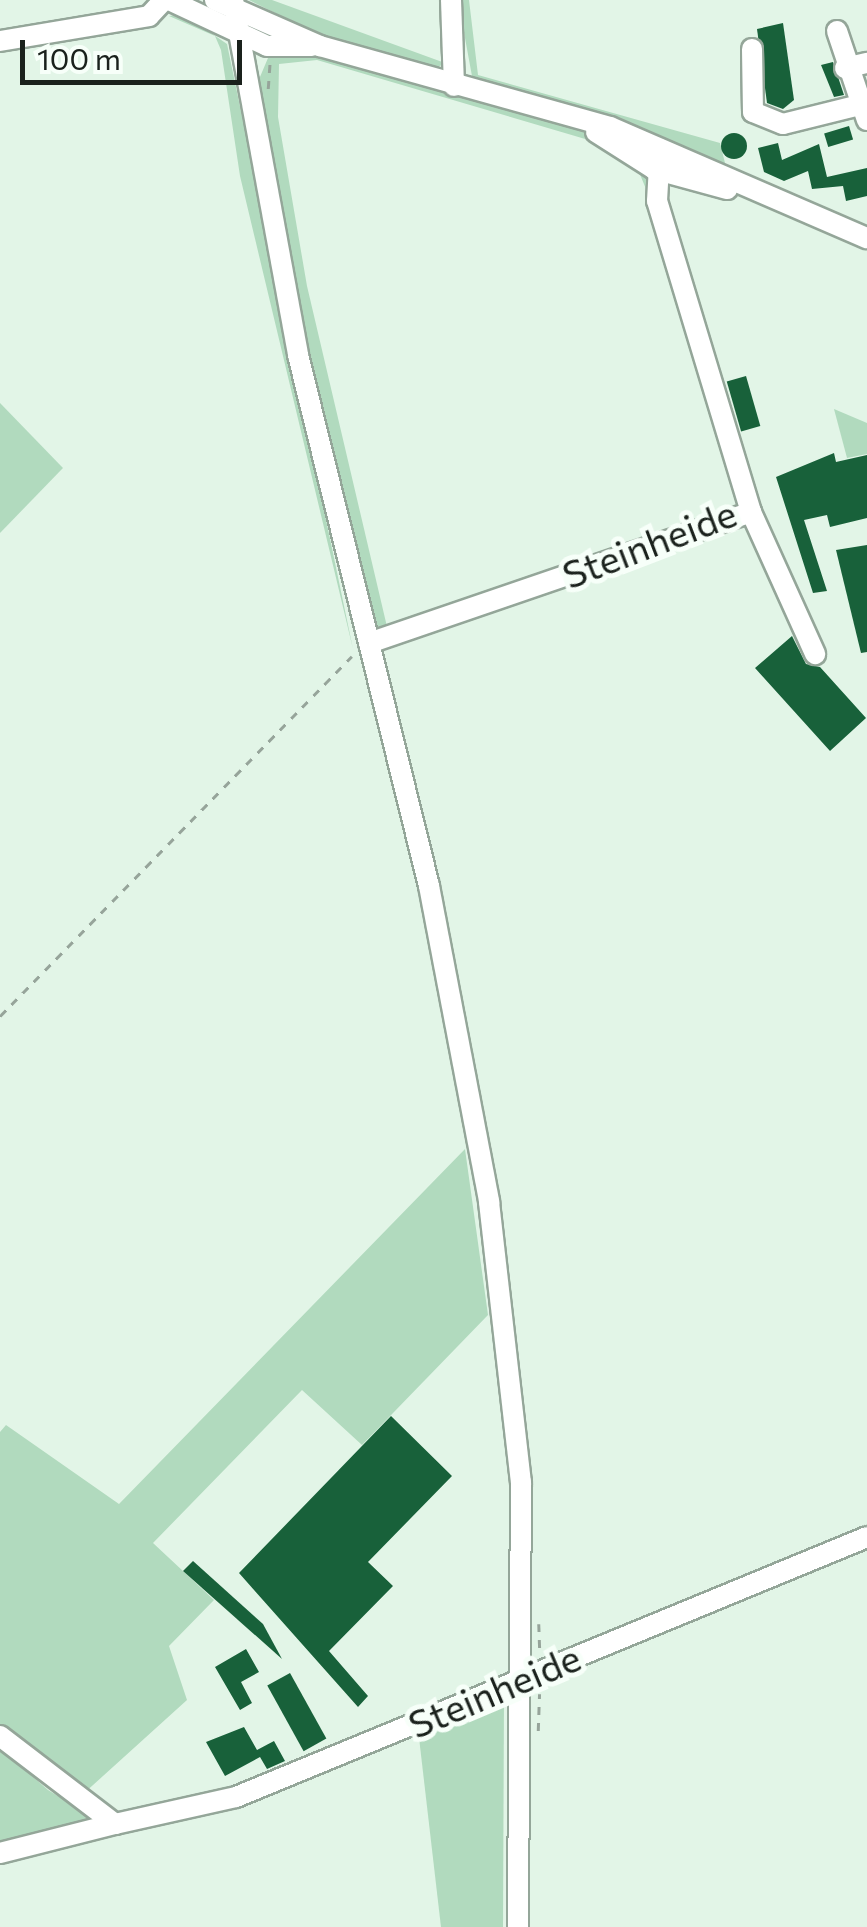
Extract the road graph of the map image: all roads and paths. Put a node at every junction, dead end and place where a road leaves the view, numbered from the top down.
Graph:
1 (167, 0) edge
2 (451, 0) edge
3 (227, 2) edge
4 (238, 32) junction
5 (838, 32) dead end
6 (0, 41) edge
7 (320, 46) junction
8 (752, 49) dead end
9 (867, 63) edge
10 (846, 68) junction
11 (454, 86) junction
12 (863, 113) edge
13 (657, 159) junction
14 (867, 238) edge
15 (751, 512) junction
16 (369, 643) junction
17 (815, 654) dead end
18 (0, 1016) edge
19 (867, 1537) edge
20 (527, 1675) junction
21 (0, 1736) edge
22 (115, 1824) junction
23 (0, 1852) edge
24 (518, 1927) edge

1 - 4 street
1 - 6 street
2 - 11 street
3 - 4 street
3 - 7 street
4 - 7 street
4 - 16 street
5 - 10 street
7 - 11 street
8 - 12 street
9 - 10 street
10 - 12 street
11 - 13 street
13 - 14 street
13 - 15 street, Steinheide
15 - 16 street, Steinheide
15 - 17 street
16 - 18 path
16 - 20 street
19 - 20 street, Steinheide
20 - 22 street, Steinheide
20 - 24 street
21 - 22 street
22 - 23 street, Steinheide

